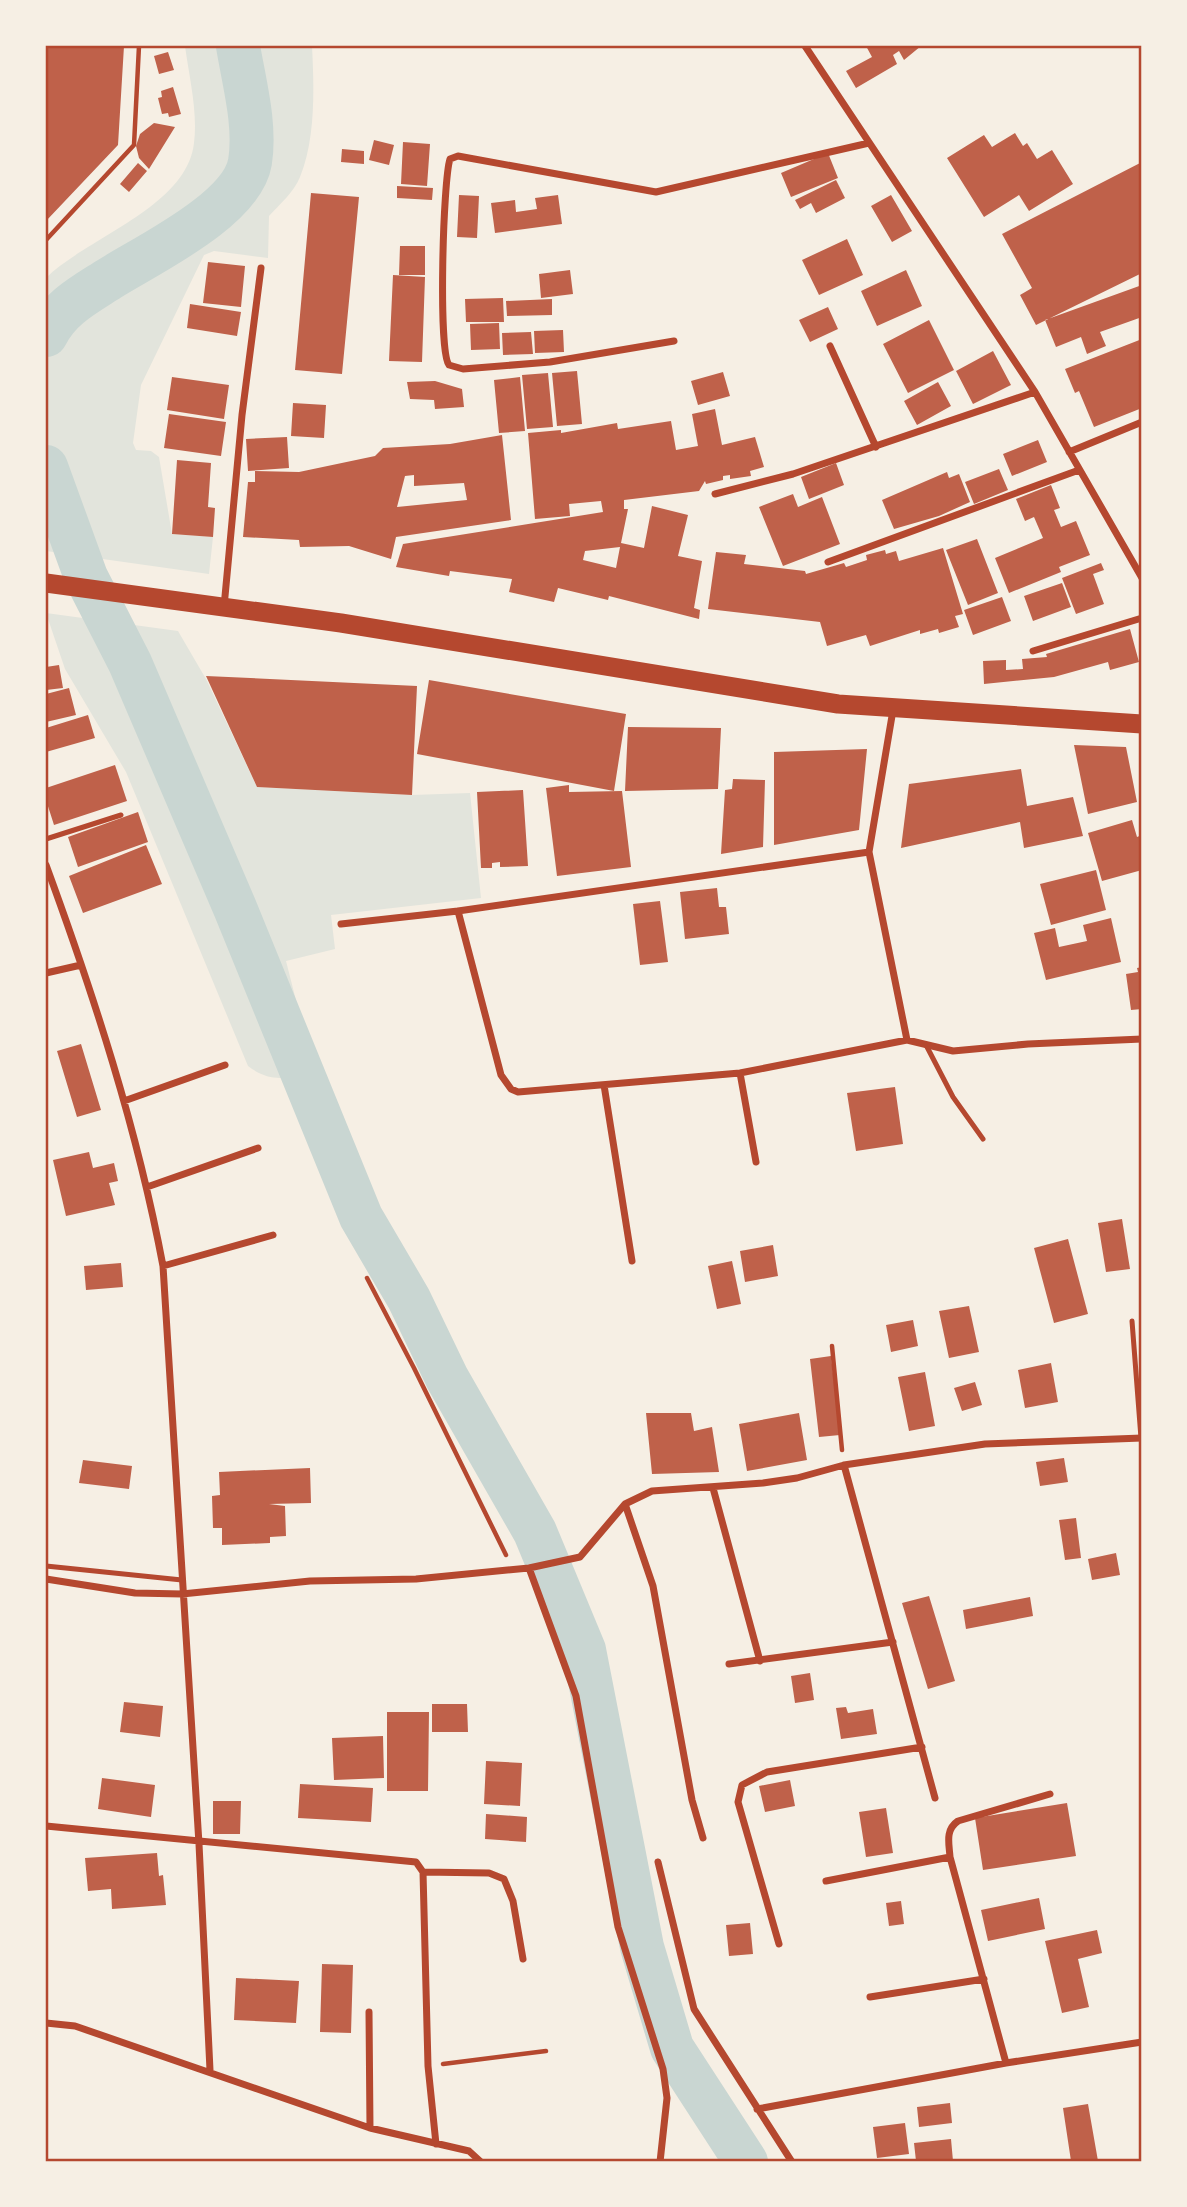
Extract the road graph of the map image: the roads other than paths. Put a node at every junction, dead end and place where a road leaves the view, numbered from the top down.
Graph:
1 (805, 46) edge
2 (869, 143) junction
3 (261, 268) dead end
4 (674, 341) dead end
5 (830, 346) dead end
6 (1035, 392) junction
7 (1142, 422) edge
8 (876, 447) junction
9 (1069, 452) junction
10 (1079, 470) junction
11 (715, 494) dead end
12 (828, 562) dead end
13 (1142, 578) edge
14 (46, 583) edge
15 (224, 607) junction
16 (1142, 618) edge
17 (1033, 651) dead end
18 (893, 709) junction
19 (1142, 724) edge
20 (121, 815) dead end
21 (46, 839) edge
22 (869, 852) junction
23 (46, 864) edge
24 (458, 911) junction
25 (341, 924) dead end
26 (81, 965) junction
27 (46, 973) edge
28 (907, 1040) junction
29 (1142, 1040) edge
30 (926, 1045) junction
31 (225, 1065) dead end
32 (740, 1073) junction
33 (604, 1085) junction
34 (124, 1101) junction
35 (983, 1139) dead end
36 (258, 1148) dead end
37 (756, 1162) dead end
38 (147, 1187) junction
39 (273, 1235) dead end
40 (632, 1261) dead end
41 (163, 1266) junction
42 (1132, 1321) dead end
43 (1141, 1439) edge
44 (844, 1465) junction
45 (713, 1488) junction
46 (625, 1504) junction
47 (46, 1566) edge
48 (532, 1568) junction
49 (46, 1579) edge
50 (182, 1580) junction
51 (182, 1594) junction
52 (893, 1642) junction
53 (760, 1661) junction
54 (729, 1664) dead end
55 (922, 1747) junction
56 (1050, 1794) dead end
57 (935, 1798) dead end
58 (46, 1826) edge
59 (703, 1838) dead end
60 (199, 1844) junction
61 (950, 1857) junction
62 (658, 1862) dead end
63 (423, 1872) junction
64 (826, 1881) dead end
65 (779, 1944) dead end
66 (523, 1959) dead end
67 (984, 1979) junction
68 (870, 1997) dead end
69 (369, 2012) dead end
70 (46, 2023) edge
71 (1142, 2042) edge
72 (1006, 2063) junction
73 (210, 2070) junction
74 (757, 2109) junction
75 (370, 2128) junction
76 (436, 2144) junction
77 (481, 2161) edge
78 (660, 2161) edge
79 (792, 2161) edge

1 - 2 street
2 - 4 street
2 - 6 street
3 - 15 street
5 - 8 street
6 - 8 street
6 - 9 street
7 - 9 street
8 - 11 street
9 - 10 street
10 - 12 street
10 - 13 street
14 - 15 highway
15 - 18 highway
16 - 17 street
18 - 19 highway
18 - 22 street
20 - 21 lane
22 - 24 street
22 - 28 street
23 - 26 street
24 - 25 street
24 - 33 street
26 - 27 street
26 - 34 street
28 - 30 street
28 - 32 street
29 - 30 street
30 - 35 lane
31 - 34 street
32 - 33 street
32 - 37 street
33 - 40 street
34 - 38 street
36 - 38 street
38 - 41 street
39 - 41 street
41 - 50 street
42 - 43 lane
43 - 44 street
44 - 45 street
44 - 52 street
45 - 46 street
45 - 53 street
46 - 48 street
46 - 59 street
47 - 50 lane
48 - 51 street
48 - 78 street
49 - 51 street
50 - 51 street
51 - 60 street
52 - 53 street
52 - 55 street
53 - 54 street
55 - 57 street
55 - 65 street
56 - 61 street
58 - 60 street
60 - 63 street
60 - 73 street
61 - 64 street
61 - 67 street
62 - 74 street
63 - 66 street
63 - 76 street
67 - 68 street
67 - 72 street
69 - 75 street
70 - 73 street
71 - 72 street
72 - 74 street
73 - 75 street
74 - 79 street
75 - 76 street
76 - 77 street

